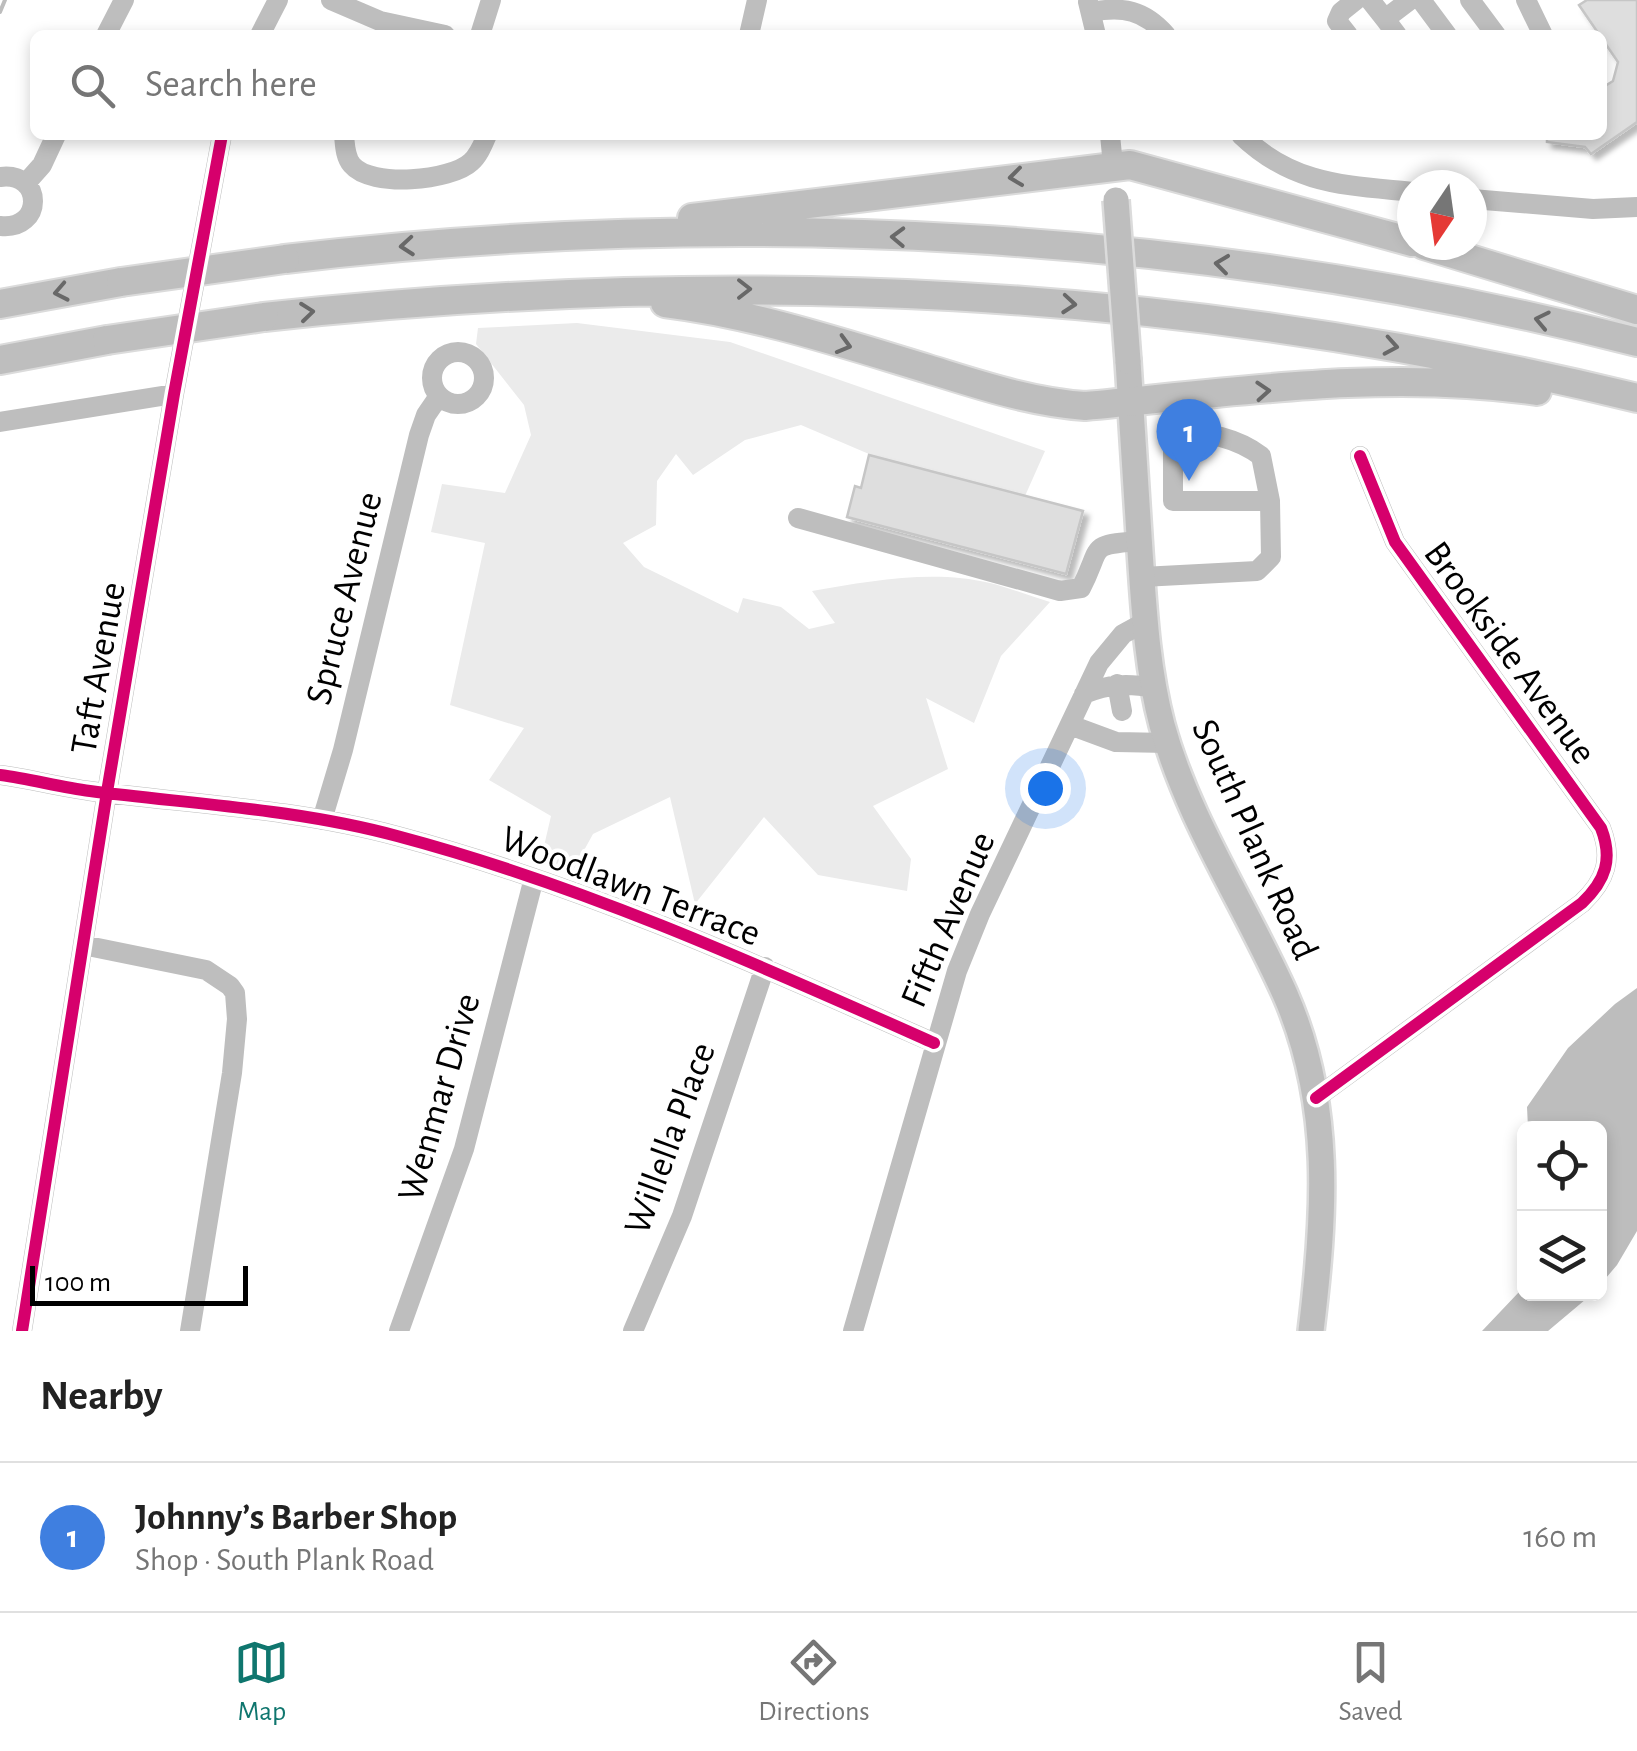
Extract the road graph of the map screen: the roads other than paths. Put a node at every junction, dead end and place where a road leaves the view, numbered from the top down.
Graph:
1 (124, 0) edge
2 (278, 0) edge
3 (331, 0) edge
4 (491, 0) edge
5 (757, 0) edge
6 (1356, 0) edge
7 (1370, 0) edge
8 (1410, 0) edge
9 (1421, 0) edge
10 (1470, 0) edge
11 (1526, 0) edge
12 (1090, 6) edge
13 (1391, 27) edge
14 (377, 28) edge
15 (750, 29) edge
16 (109, 30) edge
17 (263, 30) edge
18 (482, 30) edge
19 (1161, 30) edge
20 (1345, 30) edge
21 (1442, 30) edge
22 (1492, 30) edge
23 (1541, 30) edge
24 (54, 140) edge
25 (221, 140) edge
26 (345, 140) edge
27 (485, 140) edge
28 (1110, 140) edge
29 (1247, 140) edge
30 (1113, 165) junction
31 (0, 176) edge
32 (26, 184) junction
33 (1397, 190) edge
34 (1487, 199) edge
35 (1637, 208) edge
36 (0, 226) edge
37 (1397, 238) edge
38 (504, 240) junction
39 (1473, 260) edge
40 (506, 294) junction
41 (0, 304) edge
42 (1637, 310) edge
43 (1637, 342) edge
44 (0, 360) edge
45 (174, 394) junction
46 (439, 396) dead end
47 (1637, 398) edge
48 (1130, 400) junction
49 (1637, 408) edge
50 (0, 422) edge
51 (1360, 456) dead end
52 (1270, 501) junction
53 (798, 518) dead end
54 (1140, 541) junction
55 (1142, 577) junction
56 (1145, 622) junction
57 (1117, 684) junction
58 (1154, 688) junction
59 (1084, 694) junction
60 (1070, 725) junction
61 (1125, 729) junction
62 (1168, 743) junction
63 (0, 775) edge
64 (107, 792) junction
65 (322, 820) junction
66 (534, 878) junction
67 (83, 945) junction
68 (766, 968) junction
69 (934, 1043) junction
70 (1316, 1098) junction
71 (22, 1331) edge
72 (190, 1331) edge
73 (399, 1331) edge
74 (633, 1331) edge
75 (853, 1331) edge
76 (1312, 1331) edge

1 - 16 street
2 - 17 street
3 - 14 street
4 - 18 street
5 - 15 street
6 - 20 street
7 - 13 street
8 - 13 street
9 - 21 street
10 - 22 street
11 - 23 street
12 - 19 street
24 - 32 street
25 - 45 street, Taft Avenue
26 - 27 street
28 - 30 street, South Plank Road
29 - 33 street
30 - 37 highway
30 -> 38 highway
30 - 48 main road, South Plank Road, bridge
31 - 32 street
32 - 36 street
34 - 35 street
38 -> 41 highway, bridge
43 -> 38 highway
39 - 42 highway
44 -> 40 highway, bridge
40 -> 47 highway
40 -> 48 highway
45 - 50 street
45 - 64 street, Taft Avenue
46 - 65 street, Spruce Avenue
48 -> 49 highway
48 - 54 main road, South Plank Road
51 - 70 street, Brookside Avenue
52 - 52 street
52 - 55 street
53 - 54 street
54 - 55 main road, South Plank Road
55 - 56 main road, South Plank Road
56 - 58 main road, South Plank Road
56 - 59 street, Fifth Avenue
57 - 58 street
57 - 59 street
57 - 61 street
58 - 62 main road, South Plank Road
59 - 60 street, Fifth Avenue
60 - 61 street
60 - 69 street, Fifth Avenue
61 - 62 street
62 - 70 main road, South Plank Road
63 - 64 street, Woodlawn Terrace
64 - 65 street, Woodlawn Terrace
64 - 67 street, Taft Avenue
65 - 66 street, Woodlawn Terrace
66 - 68 street, Woodlawn Terrace
66 - 73 street, Wenmar Drive
67 - 71 street, Taft Avenue
67 - 72 street
68 - 69 street, Woodlawn Terrace
68 - 74 street, Willella Place
69 - 75 street, Fifth Avenue
70 - 76 main road, South Plank Road

